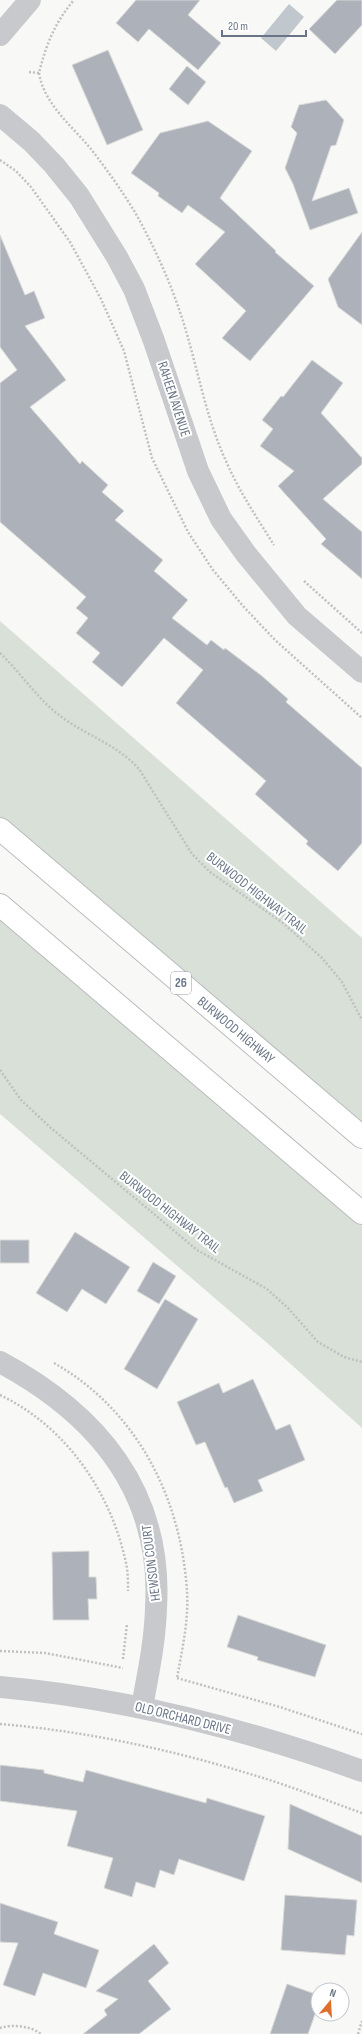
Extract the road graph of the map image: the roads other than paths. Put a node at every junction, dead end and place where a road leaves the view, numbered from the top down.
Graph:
1 (30, 0) edge
2 (0, 35) edge
3 (0, 115) edge
4 (362, 672) edge
5 (0, 829) edge
6 (0, 905) edge
7 (362, 1137) edge
8 (362, 1213) edge
9 (0, 1362) edge
10 (0, 1687) edge
11 (142, 1707) junction
12 (362, 1771) edge

1 - 2 street
3 - 4 street, RAHEEN AVENUE
5 - 7 highway, BURWOOD HIGHWAY / 26
6 - 8 highway
9 - 11 street, HEWSON COURT
10 - 11 street, OLD ORCHARD DRIVE
11 - 12 street, OLD ORCHARD DRIVE

